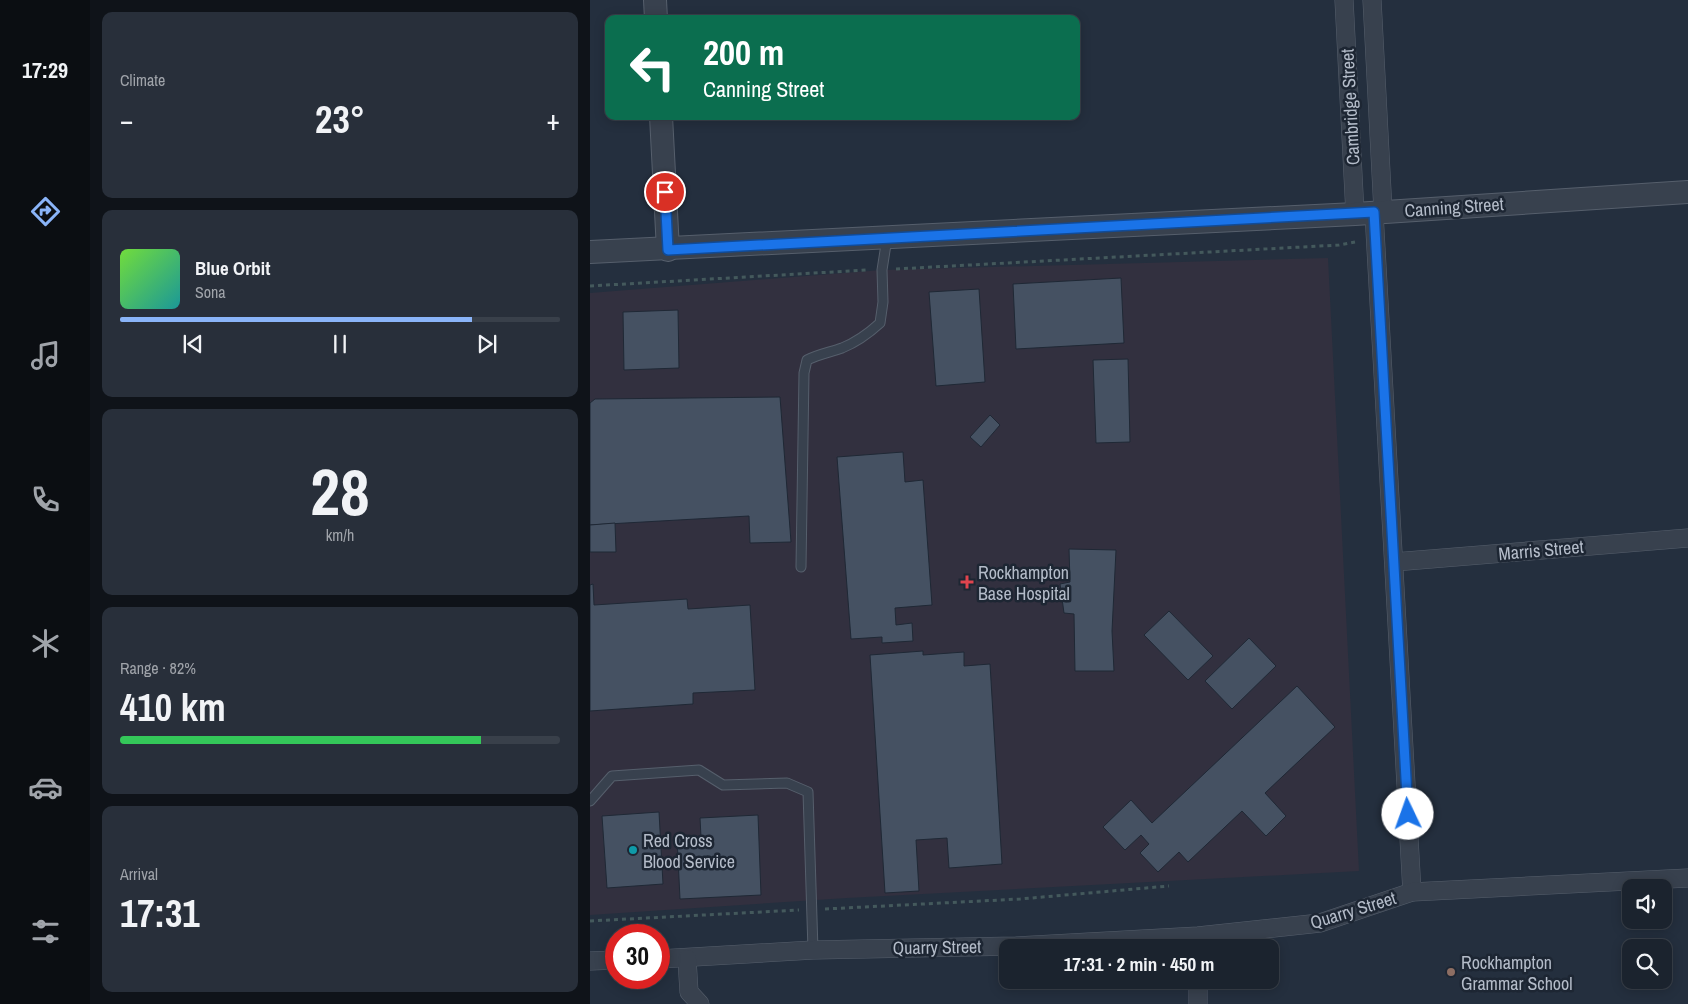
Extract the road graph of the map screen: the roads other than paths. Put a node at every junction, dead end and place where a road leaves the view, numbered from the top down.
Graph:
1 (656, 0) edge
2 (1344, 0) edge
3 (1372, 0) edge
4 (656, 15) edge
5 (661, 120) edge
6 (1688, 192) edge
7 (1371, 213) junction
8 (887, 238) junction
9 (668, 250) junction
10 (590, 252) edge
11 (1688, 538) edge
12 (1394, 562) junction
13 (801, 567) dead end
14 (590, 801) edge
15 (1688, 878) edge
16 (1412, 892) junction
17 (1217, 939) edge
18 (999, 946) edge
19 (813, 950) junction
20 (670, 959) edge
21 (687, 959) junction
22 (605, 960) edge
23 (590, 961) edge
24 (1198, 989) edge
25 (700, 1004) edge
26 (1198, 1004) edge

1 - 4 street
2 - 7 street, Cambridge Street
3 - 7 street, Cambridge Street
5 - 9 street
6 - 7 street, Canning Street
7 - 8 street, Canning Street
7 - 12 street, Cambridge Street
8 - 9 street, Canning Street
8 - 13 lane
9 - 10 street, Canning Street
11 - 12 street, Marris Street
12 - 16 street, Cambridge Street
14 - 19 lane
15 - 16 street, Quarry Street
16 - 17 street, Quarry Street
18 - 19 street, Quarry Street
19 - 21 street, Quarry Street
20 - 21 street, Quarry Street
21 - 25 street
22 - 23 street
24 - 26 street

